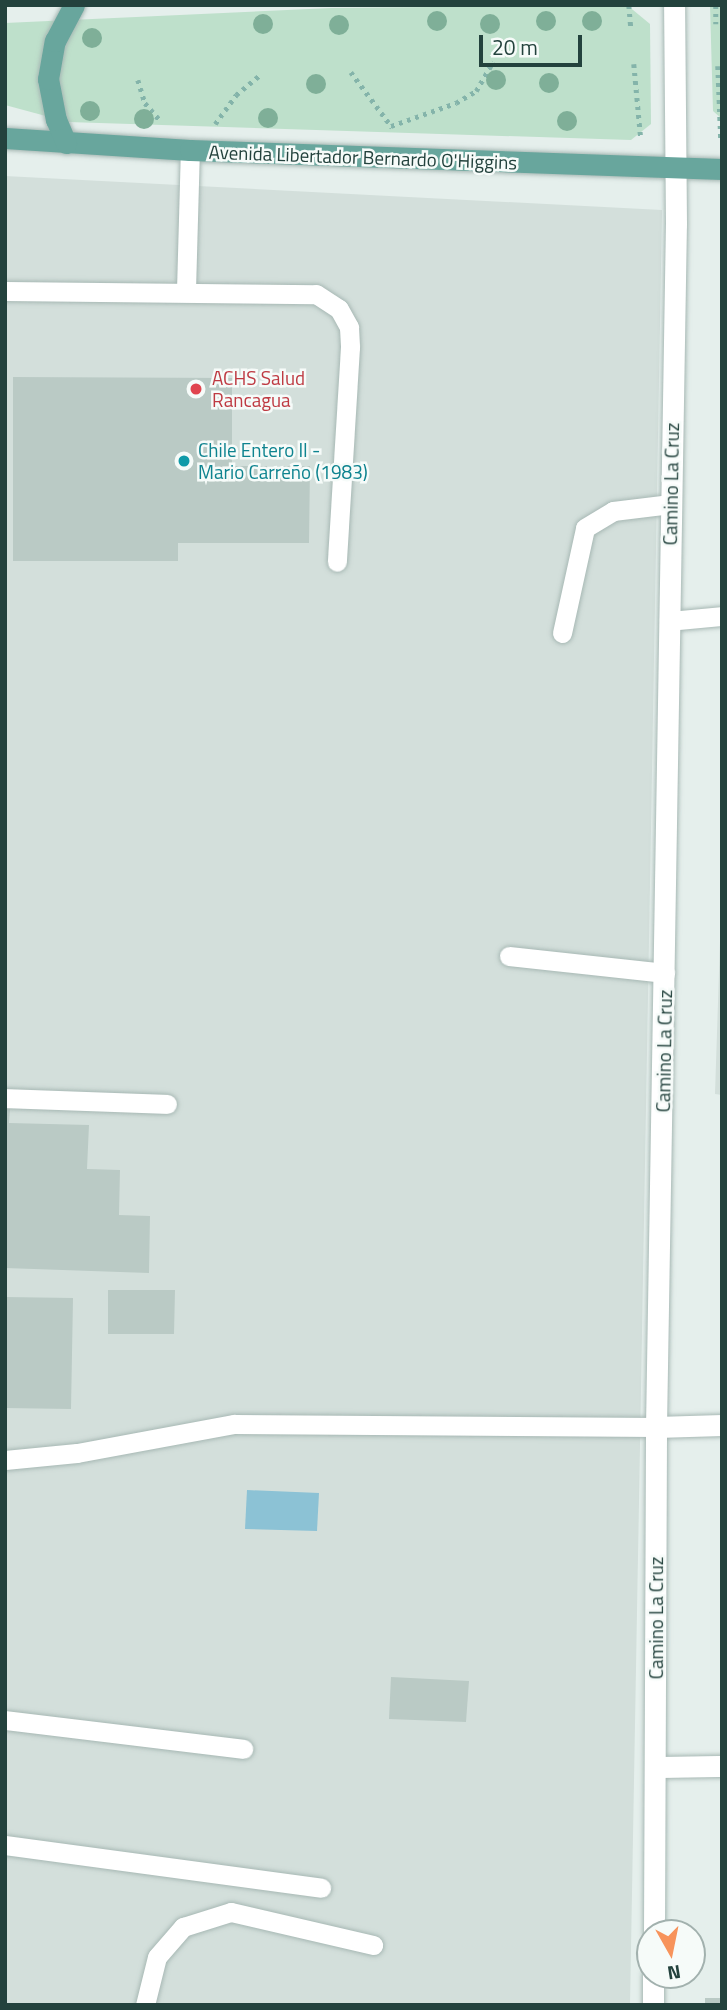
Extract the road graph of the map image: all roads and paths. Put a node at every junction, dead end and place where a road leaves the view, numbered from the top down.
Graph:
1 (74, 5) edge
2 (629, 5) edge
3 (674, 5) edge
4 (716, 5) edge
5 (716, 24) dead end
6 (631, 26) dead end
7 (492, 62) dead end
8 (634, 64) dead end
9 (718, 66) dead end
10 (351, 72) dead end
11 (261, 74) dead end
12 (138, 80) dead end
13 (169, 121) dead end
14 (203, 124) dead end
15 (215, 124) junction
16 (391, 126) junction
17 (10, 136) edge
18 (66, 143) junction
19 (190, 150) junction
20 (722, 156) edge
21 (418, 159) junction
22 (644, 169) junction
23 (676, 169) junction
24 (722, 169) edge
25 (186, 290) junction
26 (5, 291) edge
27 (671, 504) junction
28 (337, 562) dead end
29 (722, 616) edge
30 (668, 621) junction
31 (562, 633) dead end
32 (509, 956) dead end
33 (665, 973) junction
34 (5, 1098) edge
35 (167, 1104) dead end
36 (722, 1425) edge
37 (656, 1426) junction
38 (5, 1460) edge
39 (5, 1720) edge
40 (243, 1749) dead end
41 (722, 1766) edge
42 (656, 1767) junction
43 (5, 1845) edge
44 (321, 1888) dead end
45 (654, 1919) edge
46 (373, 1945) dead end
47 (145, 2005) edge

1 - 18 main road
2 - 6 path
3 - 23 street, Camino La Cruz
4 - 5 path
7 - 16 path
8 - 22 path
9 - 20 path
10 - 16 path
11 - 15 path
12 - 13 path
14 - 15 path
15 - 19 path
16 - 21 path
17 - 18 main road, Avenida Libertador Bernardo O'Higgins
18 - 19 main road, Avenida Libertador Bernardo O'Higgins
19 - 21 main road, Avenida Libertador Bernardo O'Higgins
19 - 25 lane
21 - 22 main road, Avenida Libertador Bernardo O'Higgins
22 - 23 main road, Avenida Libertador Bernardo O'Higgins
23 - 24 main road, Avenida Libertador Bernardo O'Higgins
23 - 27 street, Camino La Cruz
25 - 26 lane
25 - 28 lane
27 - 30 street, Camino La Cruz
27 - 31 lane
29 - 30 lane
30 - 33 street, Camino La Cruz
32 - 33 lane
33 - 37 street, Camino La Cruz
34 - 35 lane
36 - 37 street
37 - 38 lane
37 - 42 street, Camino La Cruz
39 - 40 lane
41 - 42 street
42 - 45 street, Camino La Cruz
43 - 44 lane
46 - 47 lane

